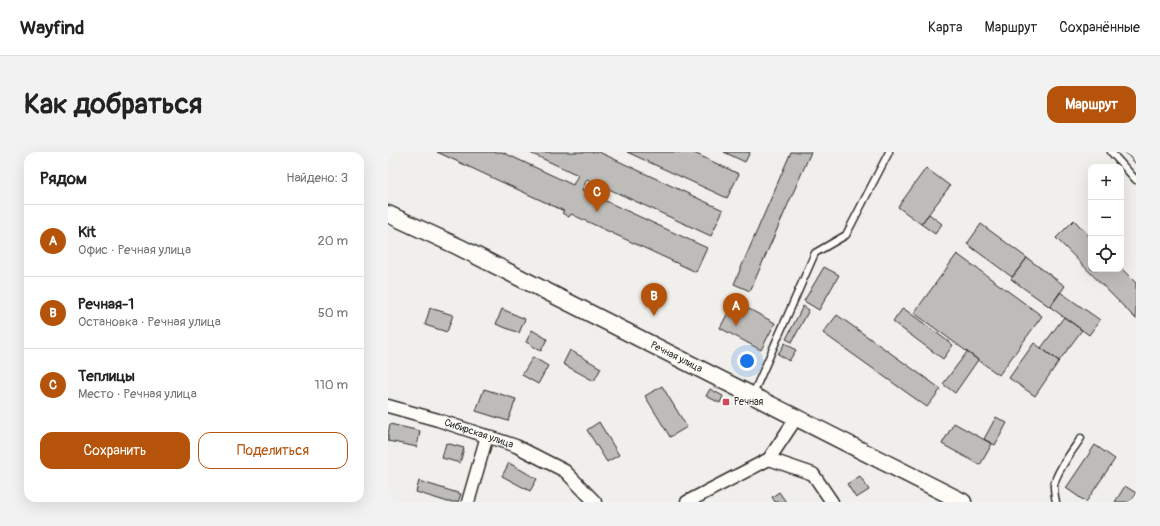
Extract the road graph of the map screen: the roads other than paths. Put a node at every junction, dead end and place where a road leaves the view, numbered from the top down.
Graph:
1 (890, 152) edge
2 (1111, 152) edge
3 (1136, 180) edge
4 (388, 214) edge
5 (752, 396) junction
6 (388, 406) edge
7 (797, 417) junction
8 (487, 436) junction
9 (1081, 438) dead end
10 (769, 459) junction
11 (468, 502) edge
12 (595, 502) edge
13 (687, 502) edge
14 (832, 502) edge
15 (963, 502) edge
16 (1056, 502) edge

1 - 5 lane
2 - 3 lane
4 - 5 main road, Речная улица
5 - 7 main road, Речная улица
6 - 8 street, Сибирская улица
7 - 10 street
7 - 15 main road, Речная улица
8 - 11 street
8 - 12 street, Сибирская улица
9 - 16 lane
10 - 13 street
10 - 14 street

